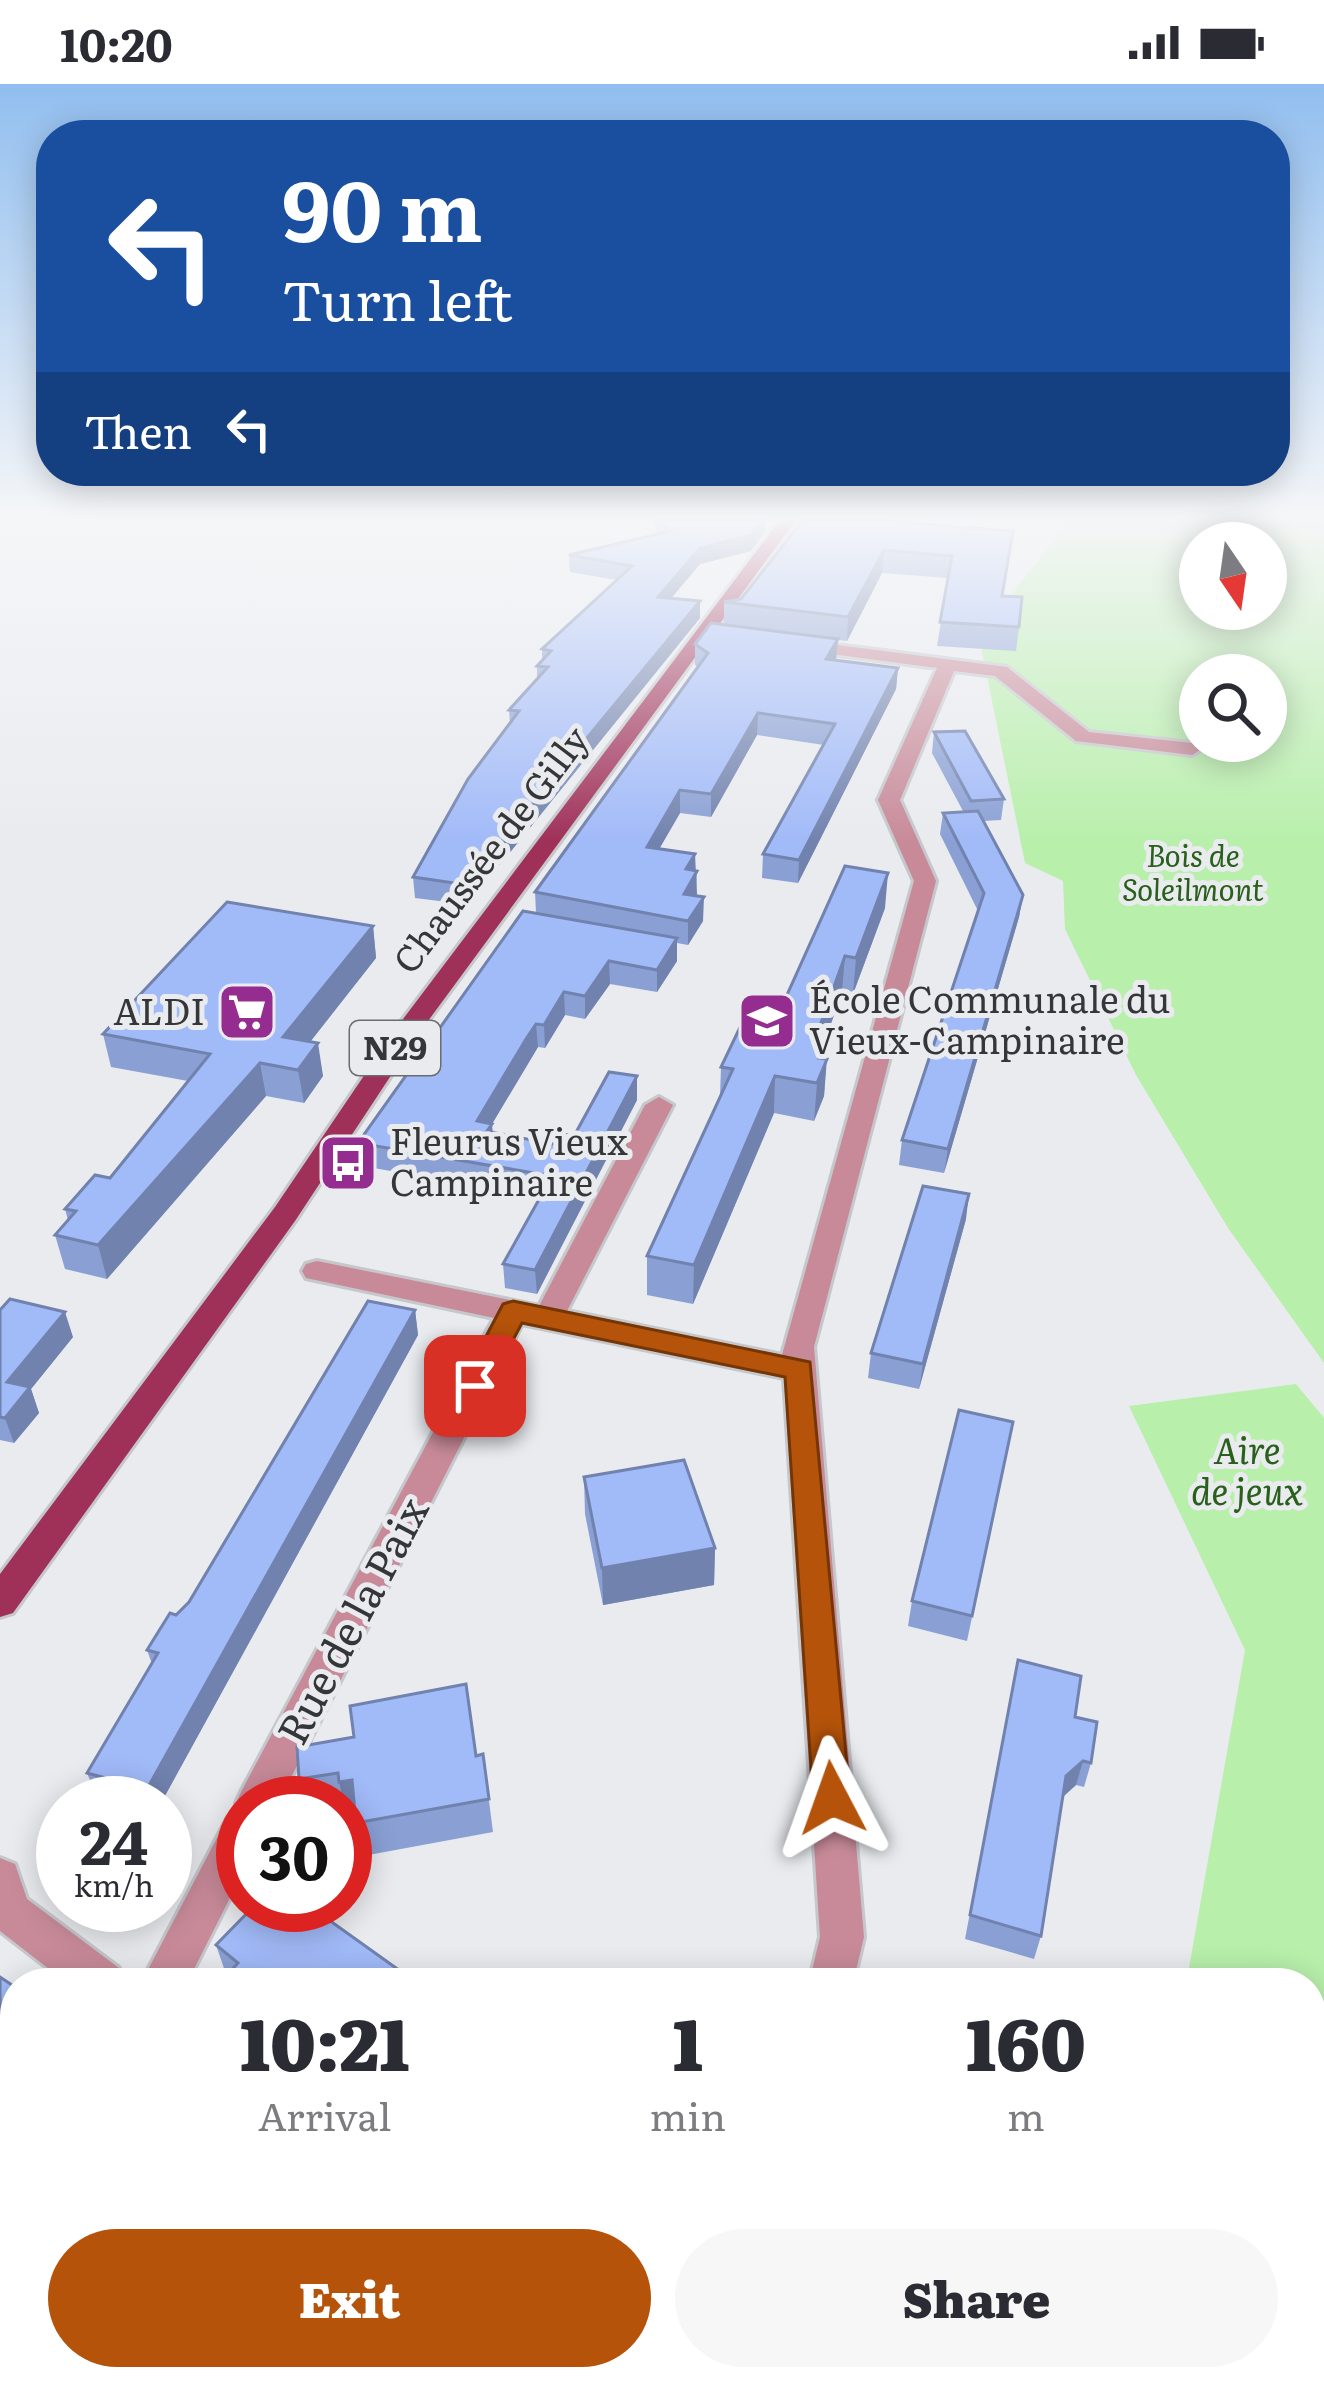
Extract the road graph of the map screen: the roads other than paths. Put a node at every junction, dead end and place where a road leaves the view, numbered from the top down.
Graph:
1 (720, 628) edge
2 (772, 641) edge
3 (948, 664) junction
4 (1179, 748) edge
5 (658, 1105) dead end
6 (317, 1271) dead end
7 (530, 1315) junction
8 (800, 1370) junction
9 (8, 1594) edge
10 (0, 1621) edge
11 (272, 1776) edge
12 (216, 1882) edge
13 (3, 1900) edge
14 (85, 1968) edge
15 (171, 1968) edge
16 (835, 1968) edge

1 - 9 main road, Chaussée de Gilly / N29
2 - 3 street
3 - 4 street
3 - 8 street
5 - 7 street, Rue de la Paix
6 - 7 street
7 - 8 street
7 - 11 street, Rue de la Paix
8 - 16 street
9 - 10 main road, Chaussée de Gilly / N29
12 - 15 street
13 - 14 street

